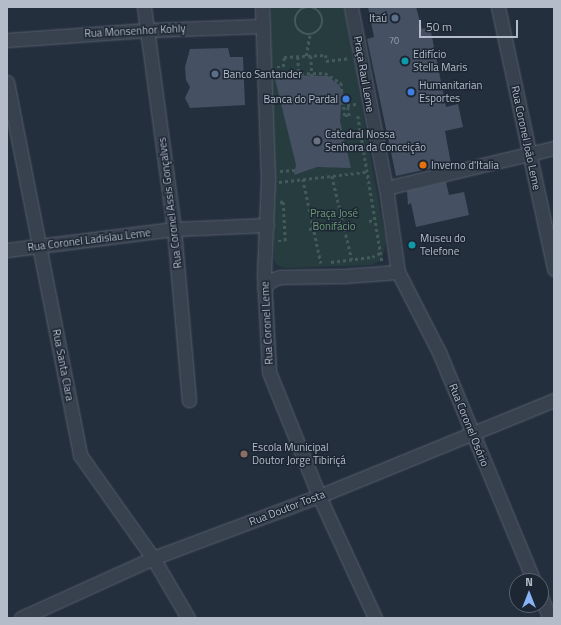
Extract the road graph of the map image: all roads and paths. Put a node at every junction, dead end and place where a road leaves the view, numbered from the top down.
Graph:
1 (144, 7) edge
2 (262, 7) edge
3 (308, 7) edge
4 (351, 7) edge
5 (498, 7) edge
6 (263, 26) junction
7 (148, 30) junction
8 (310, 34) junction
9 (7, 40) edge
10 (298, 56) junction
11 (306, 56) junction
12 (311, 56) junction
13 (349, 58) junction
14 (354, 58) dead end
15 (350, 66) dead end
16 (271, 68) dead end
17 (299, 75) junction
18 (312, 75) junction
19 (275, 80) dead end
20 (7, 82) edge
21 (354, 97) dead end
22 (356, 104) junction
23 (554, 148) edge
24 (528, 153) junction
25 (295, 170) dead end
26 (275, 172) dead end
27 (366, 172) junction
28 (332, 176) junction
29 (303, 180) junction
30 (275, 182) dead end
31 (386, 188) junction
32 (276, 203) dead end
33 (375, 220) junction
34 (370, 221) dead end
35 (348, 224) dead end
36 (267, 225) junction
37 (342, 225) junction
38 (314, 228) junction
39 (174, 229) junction
40 (309, 229) dead end
41 (278, 241) dead end
42 (39, 245) junction
43 (7, 250) edge
44 (380, 253) junction
45 (352, 260) junction
46 (382, 260) dead end
47 (321, 263) junction
48 (315, 264) dead end
49 (264, 266) junction
50 (554, 268) edge
51 (398, 272) junction
52 (280, 277) junction
53 (264, 288) junction
54 (189, 400) dead end
55 (554, 400) edge
56 (472, 433) junction
57 (319, 496) junction
58 (153, 558) junction
59 (531, 573) edge
60 (21, 618) edge
61 (188, 618) edge
62 (375, 618) edge

1 - 7 street, Rua Coronel Assis Gonçalves
2 - 6 street, Rua Coronel Leme
3 - 8 path
3 - 8 path
4 - 31 street, Praça Raul Leme
5 - 24 street, Rua Coronel João Leme
6 - 7 street, Rua Monsenhor Kohly
6 - 36 street, Rua Coronel Leme
7 - 9 street, Rua Monsenhor Kohly
7 - 39 street, Rua Coronel Assis Gonçalves
8 - 11 path
10 - 11 path
10 - 16 path
10 - 17 path
11 - 12 path
12 - 13 path
12 - 18 path
13 - 14 path
13 - 15 path
17 - 18 path
17 - 19 path
18 - 22 path
20 - 42 street, Rua Santa Clara
21 - 22 path
22 - 27 path
23 - 24 street
24 - 31 street
24 - 50 street, Rua Coronel João Leme
25 - 26 path
27 - 28 path
27 - 33 path
28 - 29 path
28 - 37 path
29 - 30 path
29 - 38 path
31 - 51 street
32 - 41 path
33 - 34 path
33 - 44 path
35 - 37 path
36 - 39 street, Rua Coronel Ladislau Leme
36 - 49 street, Rua Coronel Leme
37 - 45 path
38 - 40 path
38 - 47 path
39 - 42 street, Rua Coronel Ladislau Leme
39 - 54 street, Rua Coronel Assis Gonçalves
42 - 43 street, Rua Coronel Ladislau Leme
42 - 58 street, Rua Santa Clara
44 - 45 path
44 - 46 path
45 - 47 path
47 - 48 path
49 - 52 street
49 - 53 street, Rua Coronel Leme
51 - 52 street
51 - 56 street, Rua Coronel Osório
52 - 53 street
53 - 57 street, Rua Coronel Leme
55 - 56 street, Rua Doutor Tosta
56 - 57 street, Rua Doutor Tosta
56 - 59 street, Rua Coronel Osório
57 - 58 street, Rua Doutor Tosta
57 - 62 street, Rua Coronel Leme
58 - 60 street, Rua Doutor Tosta
58 - 61 street, Rua Santa Clara

